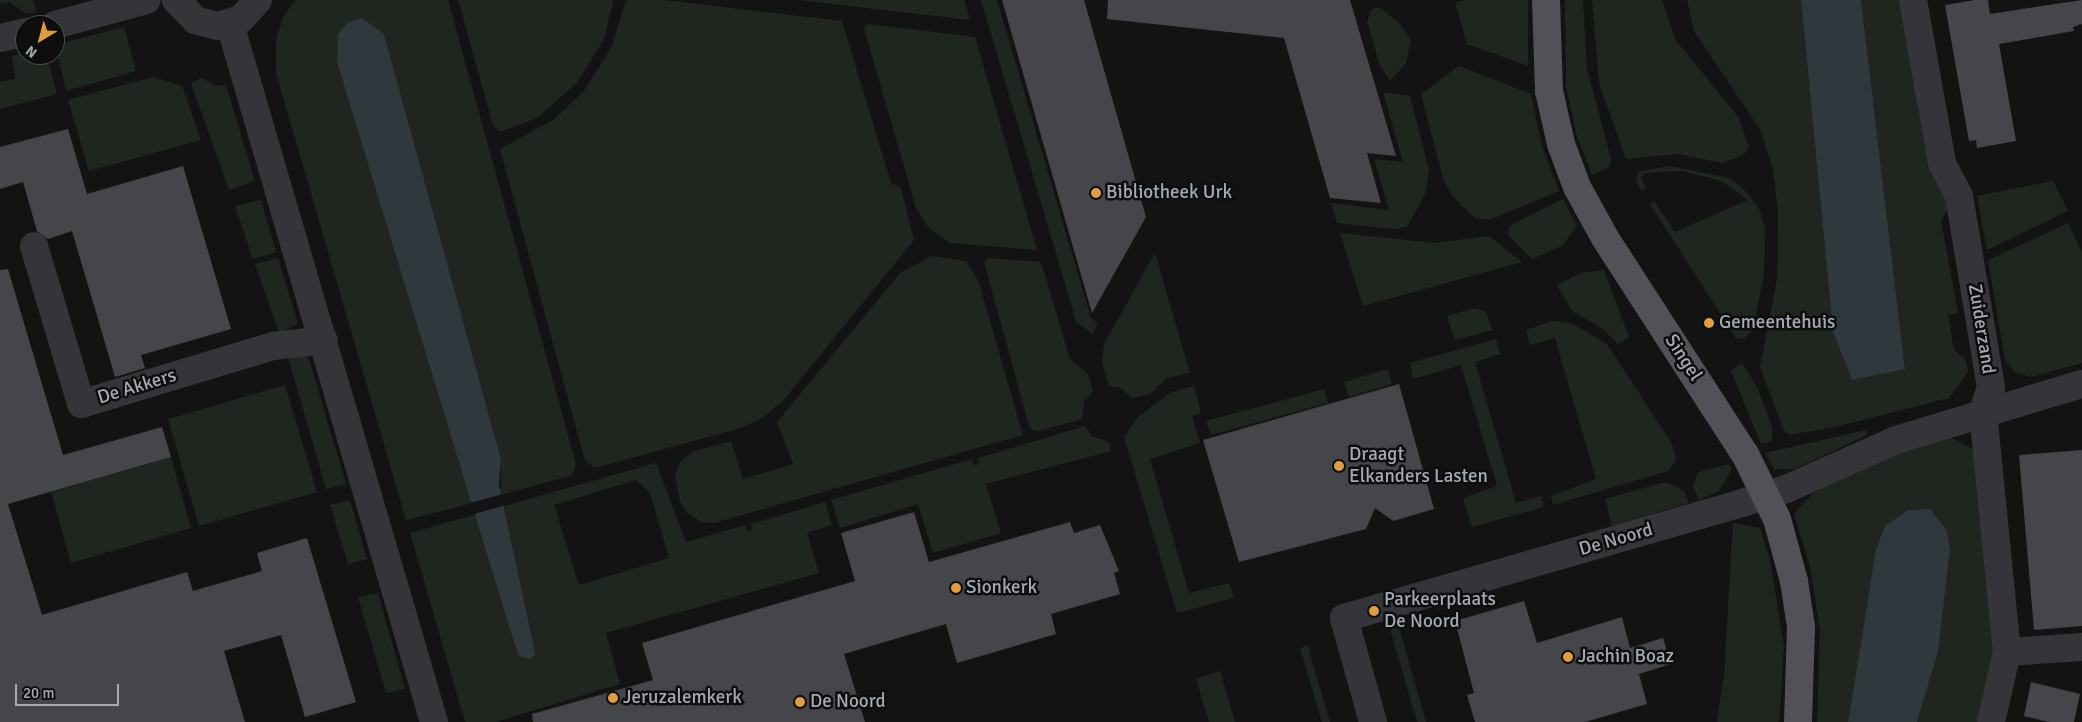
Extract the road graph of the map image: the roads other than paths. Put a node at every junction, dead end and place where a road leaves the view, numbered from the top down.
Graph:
1 (147, 0) edge
2 (176, 0) edge
3 (258, 0) edge
4 (1546, 0) edge
5 (1913, 0) edge
6 (65, 22) edge
7 (230, 24) junction
8 (15, 34) edge
9 (0, 38) edge
10 (34, 246) dead end
11 (324, 340) junction
12 (2082, 384) edge
13 (1983, 412) junction
14 (1767, 495) junction
15 (2082, 647) edge
16 (2007, 652) junction
17 (434, 722) edge
18 (1373, 722) edge
19 (1798, 722) edge
20 (1991, 722) edge

1 - 6 street
2 - 7 street
3 - 7 street
4 - 14 main road, Singel
5 - 13 street, Zuiderzand
7 - 11 street
8 - 9 street
10 - 11 street, De Akkers
11 - 17 street
12 - 13 street, De Noord
13 - 14 street, De Noord
13 - 16 street, Zuiderzand
14 - 18 street, De Noord
14 - 19 main road, Singel
15 - 16 street
16 - 20 street, Zuiderzand

